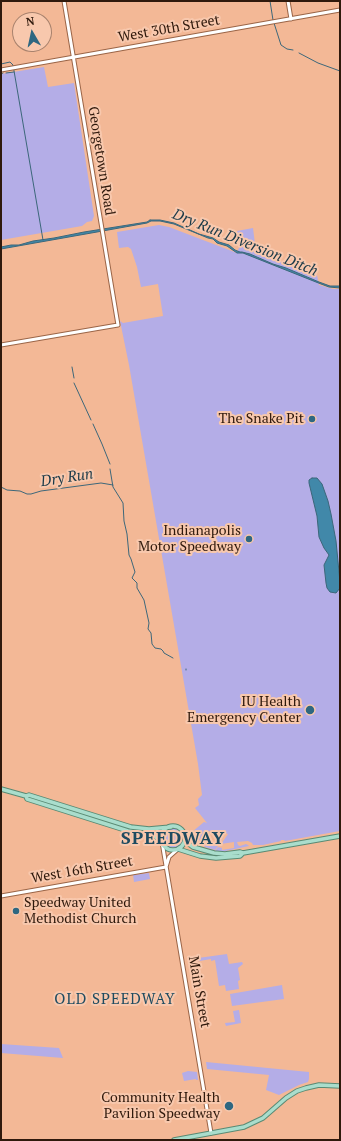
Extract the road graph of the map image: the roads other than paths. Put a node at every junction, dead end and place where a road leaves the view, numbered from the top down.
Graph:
1 (64, 1) edge
2 (288, 1) edge
3 (340, 10) edge
4 (291, 19) junction
5 (73, 57) junction
6 (1, 70) edge
7 (1, 345) edge
8 (1, 789) edge
9 (26, 796) junction
10 (171, 827) junction
11 (184, 833) junction
12 (340, 836) edge
13 (162, 842) junction
14 (178, 849) junction
15 (243, 853) junction
16 (166, 867) junction
17 (1, 896) edge
18 (340, 1086) edge
19 (211, 1133) junction
20 (174, 1140) edge

1 - 5 main road, Georgetown Road
2 - 4 main road
3 - 4 main road, West 30th Street
4 - 5 main road, West 30th Street
5 - 6 main road, West 30th Street
5 - 7 main road, Georgetown Road
8 - 9 main road
9 - 10 main road
9 - 13 main road
10 - 11 main road
10 - 13 main road
11 - 14 main road
11 - 15 main road
12 - 15 main road
13 - 14 main road
13 - 16 main road, Main Street
14 - 15 main road
14 - 16 main road
16 - 17 main road, West 16th Street
16 - 19 main road, Main Street
18 - 19 main road
19 - 20 main road

